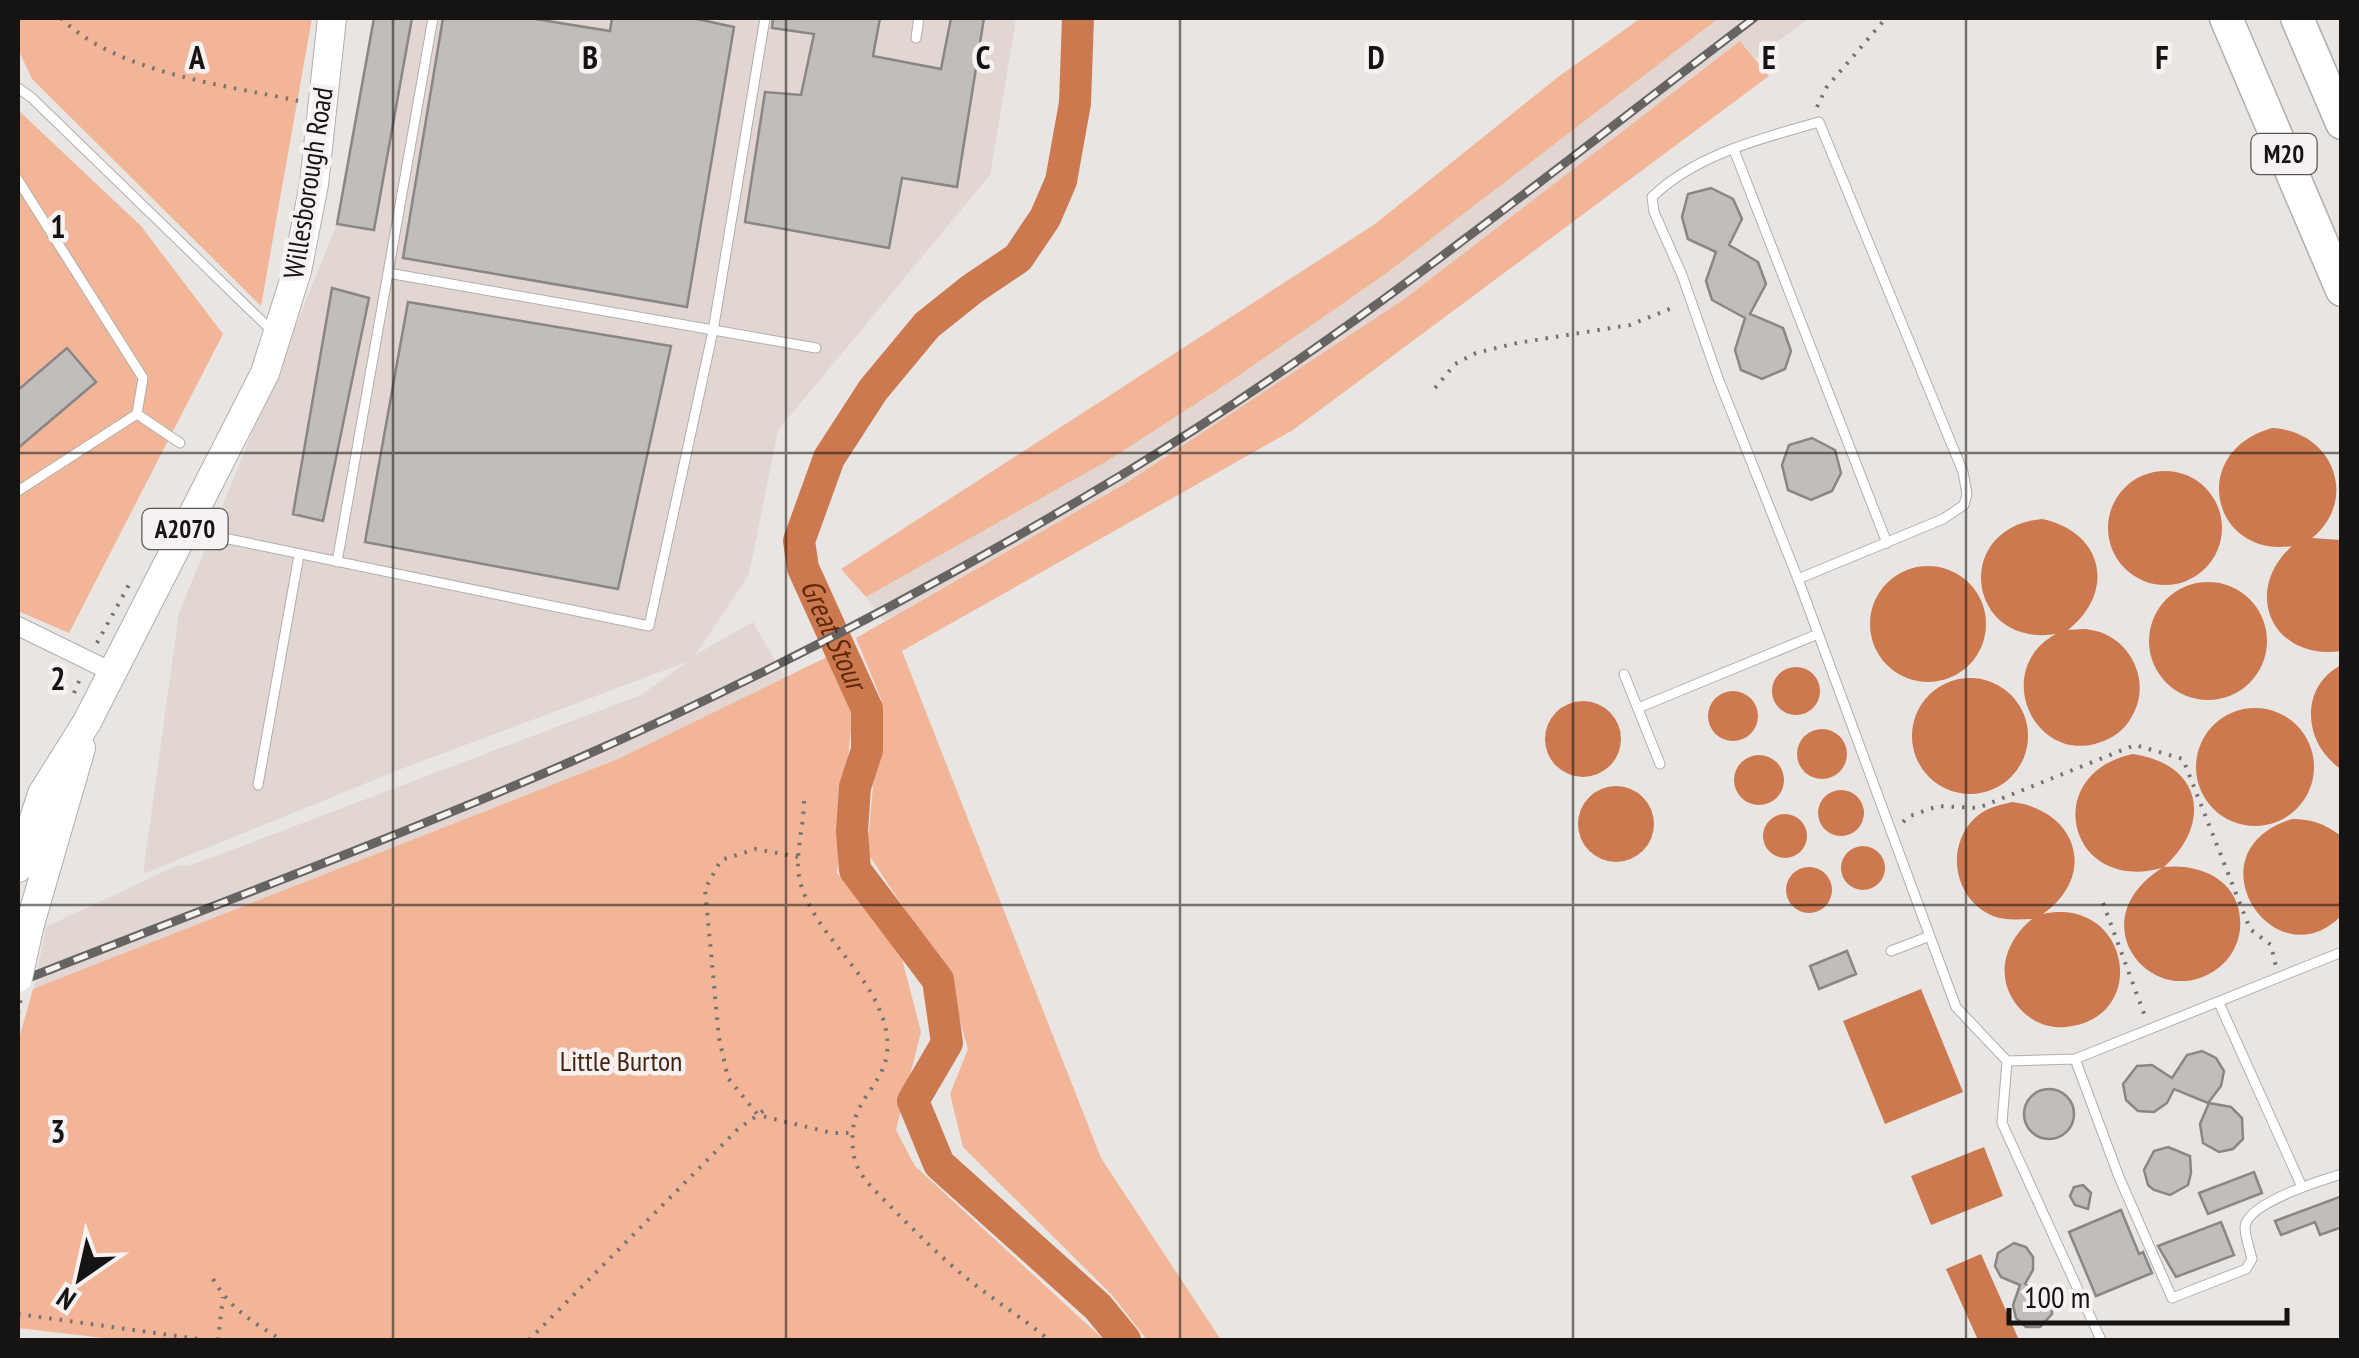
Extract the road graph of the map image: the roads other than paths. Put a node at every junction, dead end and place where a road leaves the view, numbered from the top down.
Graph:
1 (332, 18) edge
2 (432, 18) edge
3 (765, 18) edge
4 (919, 18) edge
5 (2226, 18) edge
6 (2297, 18) edge
7 (916, 38) dead end
8 (18, 88) edge
9 (2342, 122) edge
10 (1734, 150) junction
11 (18, 180) edge
12 (388, 273) junction
13 (2342, 290) edge
14 (713, 330) junction
15 (278, 335) junction
16 (816, 348) dead end
17 (137, 414) junction
18 (180, 443) dead end
19 (18, 491) edge
20 (185, 530) junction
21 (1887, 544) junction
22 (300, 555) junction
23 (337, 562) junction
24 (1798, 579) junction
25 (18, 626) edge
26 (1818, 634) junction
27 (112, 672) junction
28 (1624, 674) dead end
29 (1638, 708) junction
30 (87, 722) junction
31 (1660, 764) dead end
32 (258, 784) dead end
33 (18, 868) edge
34 (1930, 936) junction
35 (1891, 951) dead end
36 (2342, 952) edge
37 (18, 978) edge
38 (2220, 1003) junction
39 (2076, 1058) junction
40 (2007, 1062) junction
41 (2342, 1174) edge
42 (2302, 1187) junction
43 (2101, 1340) edge

1 - 15 main road, Willesborough Road / A2070
2 - 12 lane
3 - 14 lane
4 - 7 lane
5 - 13 highway, M20
6 - 9 highway, M20
8 - 15 lane
10 - 21 lane
10 - 21 lane
10 - 24 lane
11 - 17 lane
12 - 14 lane
12 - 23 lane
14 - 16 lane
14 - 23 lane
15 - 20 main road, Willesborough Road / A2070
17 - 18 lane
17 - 19 lane
20 - 22 lane
20 - 27 main road, Willesborough Road / A2070
21 - 24 lane
22 - 23 lane
22 - 32 lane
24 - 26 lane
25 - 27 street
26 - 29 lane
26 - 34 lane
27 - 30 main road, Willesborough Road / A2070
28 - 29 lane
29 - 31 lane
30 - 33 main road, Willesborough Road / A2070
30 - 37 main road, Willesborough Road / A2070, bridge
34 - 35 lane
34 - 40 lane
36 - 38 lane
38 - 39 lane
38 - 42 lane
39 - 40 lane
39 - 42 lane
40 - 43 lane
41 - 42 lane

